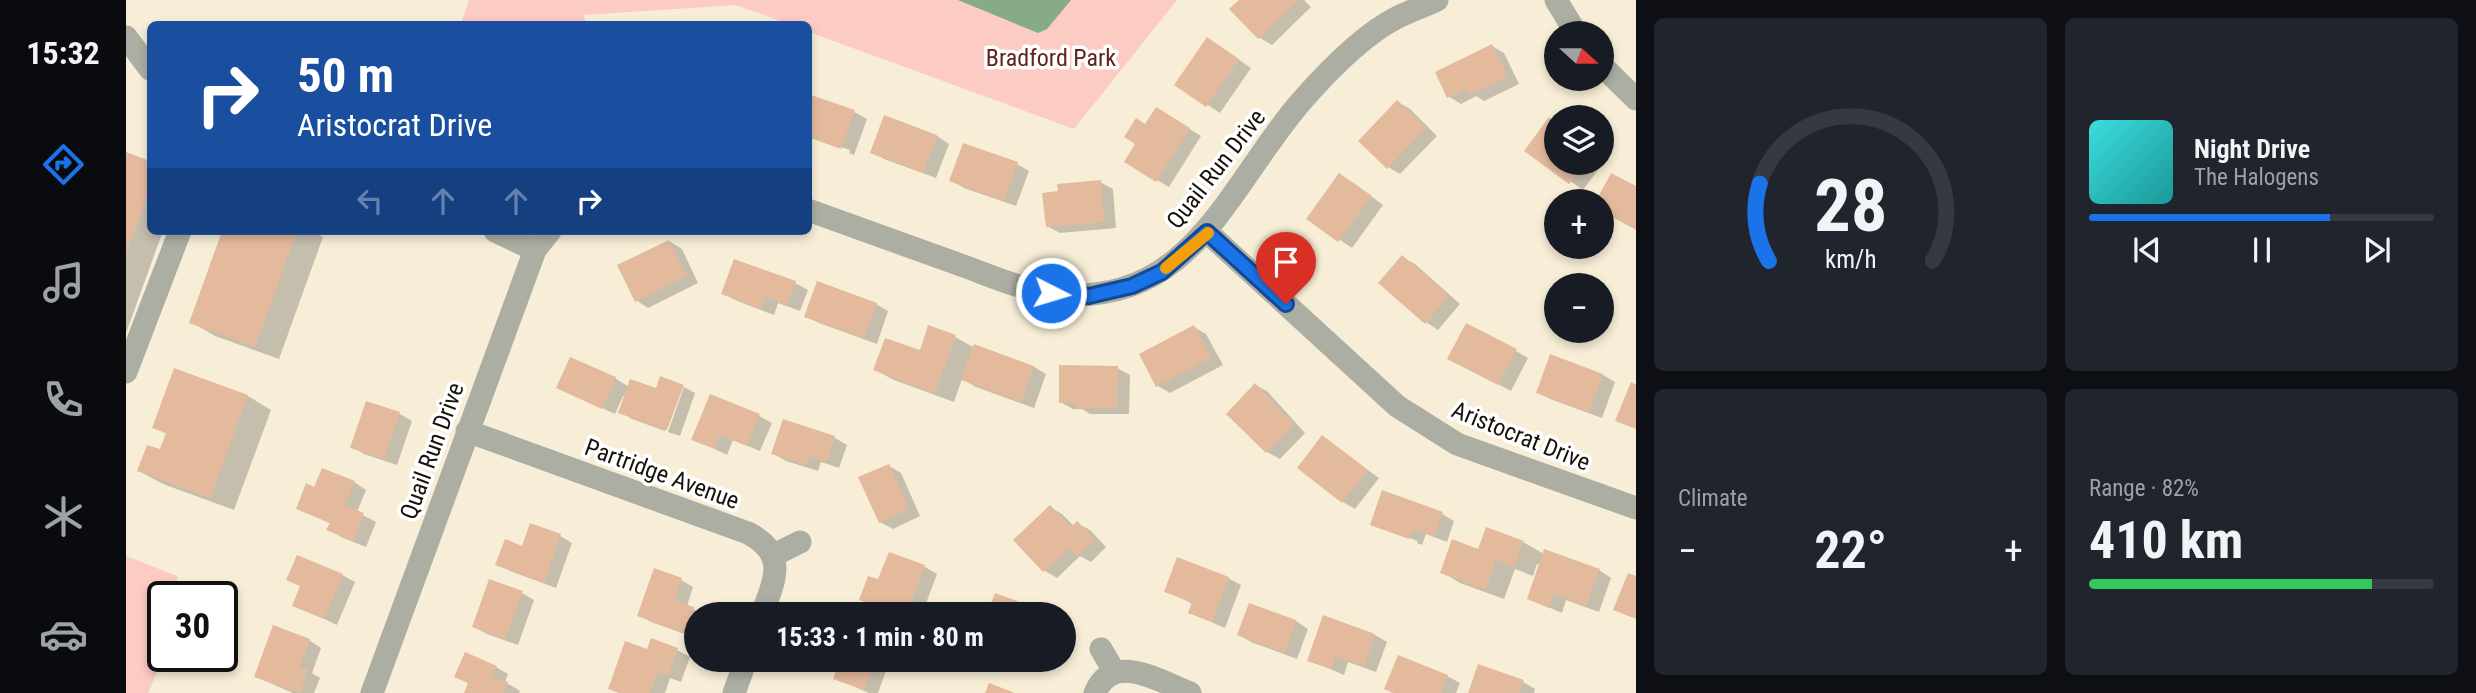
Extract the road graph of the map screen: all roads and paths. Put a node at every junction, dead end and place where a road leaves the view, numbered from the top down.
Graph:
1 (1437, 0) edge
2 (1556, 0) edge
3 (1569, 21) edge
4 (126, 37) edge
5 (147, 65) edge
6 (1614, 78) edge
7 (1636, 99) edge
8 (812, 211) edge
9 (1207, 232) junction
10 (178, 235) edge
11 (503, 235) edge
12 (547, 235) edge
13 (535, 250) junction
14 (126, 372) edge
15 (467, 431) junction
16 (1636, 508) edge
17 (800, 542) dead end
18 (774, 555) junction
19 (766, 602) edge
20 (1101, 649) dead end
21 (1114, 671) junction
22 (742, 672) edge
23 (372, 693) edge
24 (734, 693) edge
25 (1095, 693) edge
26 (1190, 693) edge

1 - 9 street, Quail Run Drive
2 - 3 street
4 - 5 street
6 - 7 street
8 - 9 street, Quail Run Drive
9 - 16 street, Aristocrat Drive
10 - 14 street
11 - 13 street
12 - 13 street, Quail Run Drive
13 - 15 street, Quail Run Drive
15 - 18 street, Partridge Avenue
15 - 23 street, Quail Run Drive
17 - 18 street
18 - 19 street
20 - 21 street
21 - 25 street
21 - 26 street
22 - 24 street

